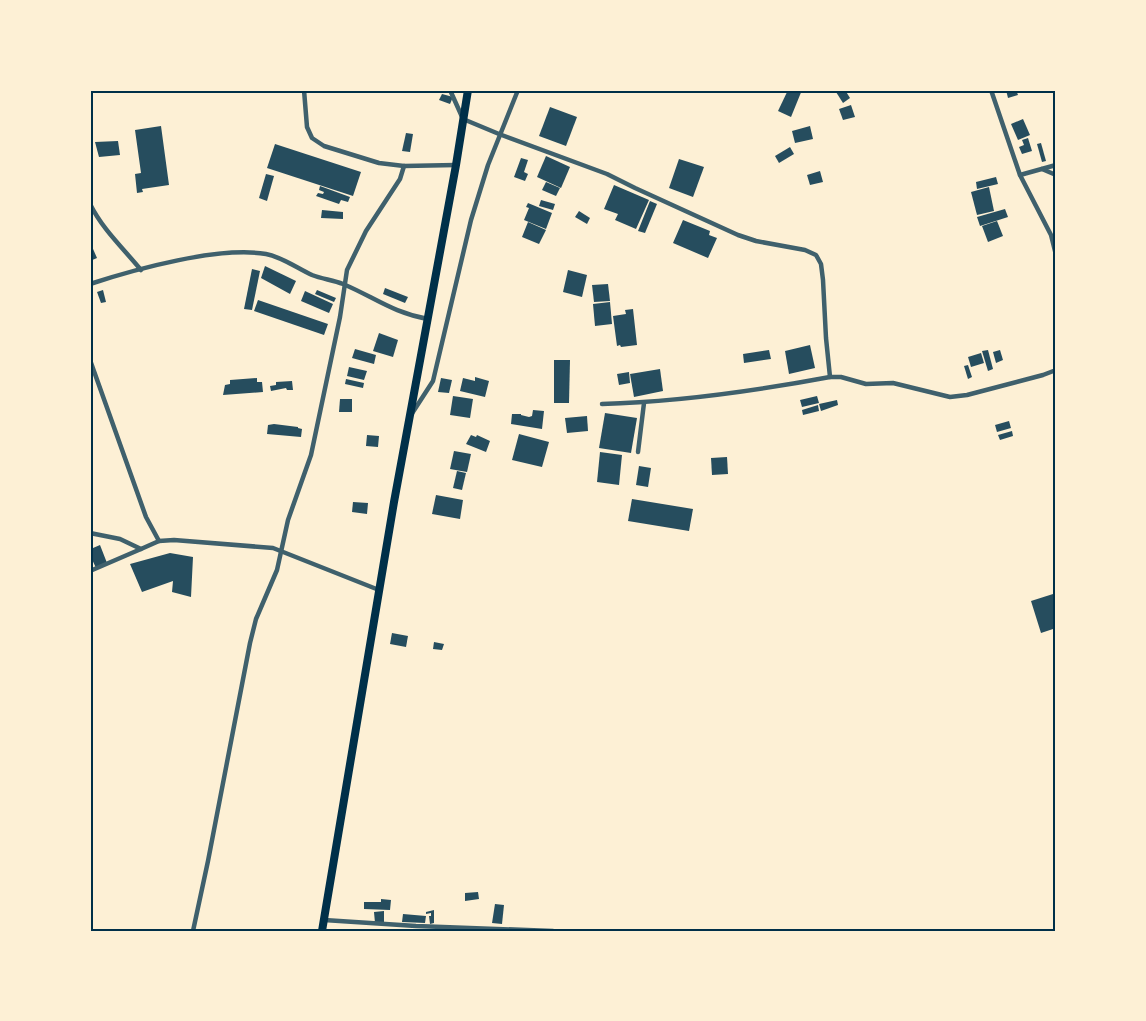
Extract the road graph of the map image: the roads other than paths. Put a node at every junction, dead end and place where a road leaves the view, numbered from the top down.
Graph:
1 (304, 90) edge
2 (450, 90) edge
3 (468, 90) edge
4 (518, 90) edge
5 (991, 90) edge
6 (463, 119) junction
7 (499, 134) junction
8 (456, 165) junction
9 (1056, 165) edge
10 (404, 166) junction
11 (1042, 169) junction
12 (1020, 175) junction
13 (1056, 175) edge
14 (90, 204) edge
15 (1051, 235) junction
16 (1056, 241) edge
17 (1056, 255) edge
18 (141, 270) junction
19 (90, 284) edge
20 (345, 285) junction
21 (428, 319) junction
22 (90, 360) edge
23 (1056, 370) edge
24 (830, 377) junction
25 (644, 403) junction
26 (602, 404) dead end
27 (410, 417) junction
28 (638, 452) dead end
29 (90, 533) edge
30 (159, 541) junction
31 (141, 549) junction
32 (282, 551) junction
33 (90, 571) edge
34 (379, 590) junction
35 (324, 920) junction
36 (193, 931) edge
37 (322, 931) edge
38 (494, 931) edge
39 (553, 931) edge

1 - 10 street
2 - 6 street
3 - 6 highway
4 - 7 street
5 - 12 street
6 - 7 street
6 - 8 highway
7 - 24 street
7 - 27 street
8 - 10 street
8 - 21 highway
9 - 11 street
10 - 20 street
11 - 12 street
11 - 13 street
12 - 15 street
14 - 18 street
15 - 16 street
15 - 17 street
18 - 19 street
18 - 20 street
20 - 21 street
20 - 32 street
21 - 27 highway
22 - 30 street
23 - 24 street
24 - 25 street
25 - 26 street
25 - 28 street
27 - 34 highway
29 - 31 street
30 - 31 street
30 - 32 street
31 - 33 street
32 - 34 street
32 - 36 street
34 - 35 highway
35 - 37 highway
35 - 38 street
38 - 39 street

